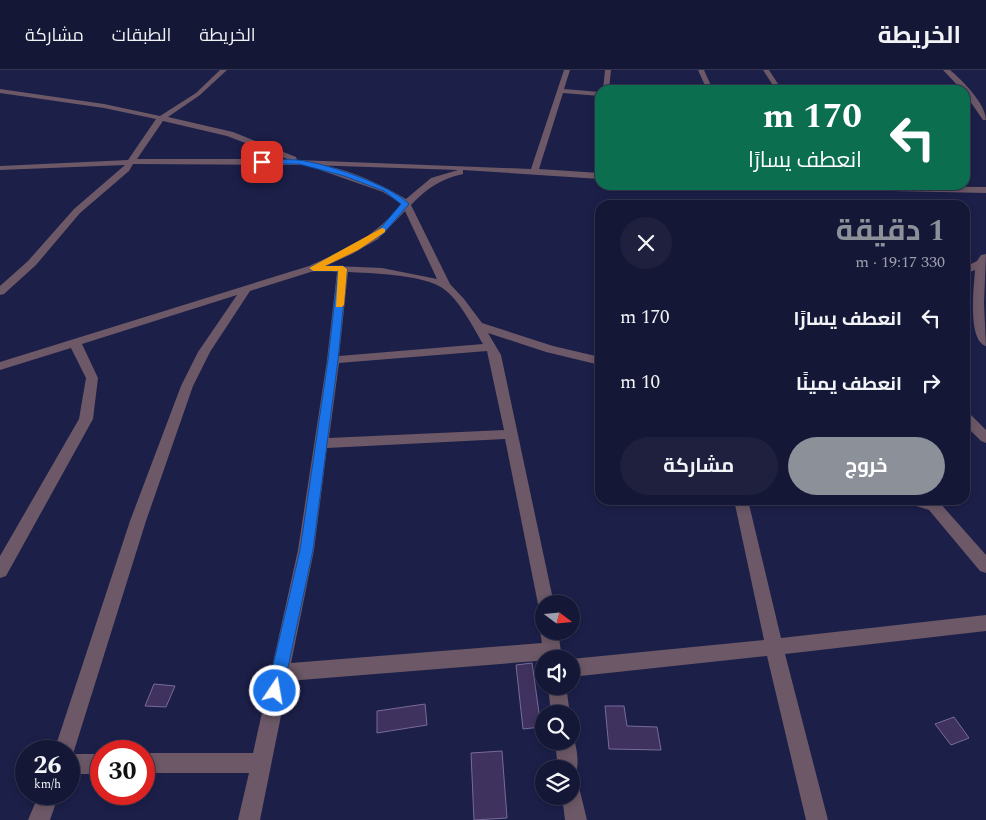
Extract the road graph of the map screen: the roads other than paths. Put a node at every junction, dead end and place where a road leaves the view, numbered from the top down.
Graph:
1 (224, 70) edge
2 (567, 70) edge
3 (608, 70) edge
4 (702, 70) edge
5 (766, 70) edge
6 (946, 70) edge
7 (606, 85) edge
8 (708, 85) edge
9 (776, 85) edge
10 (962, 85) edge
11 (0, 91) edge
12 (559, 91) junction
13 (595, 94) edge
14 (970, 96) edge
15 (970, 106) edge
16 (980, 109) junction
17 (986, 118) edge
18 (160, 119) junction
19 (131, 162) junction
20 (299, 162) junction
21 (0, 168) edge
22 (490, 168) junction
23 (534, 171) junction
24 (595, 176) edge
25 (970, 190) edge
26 (986, 190) edge
27 (406, 204) junction
28 (983, 260) edge
29 (313, 268) junction
30 (970, 268) edge
31 (343, 269) junction
32 (983, 279) edge
33 (445, 284) junction
34 (245, 291) junction
35 (0, 292) edge
36 (479, 326) junction
37 (986, 342) edge
38 (75, 343) junction
39 (490, 347) junction
40 (333, 360) junction
41 (595, 360) edge
42 (0, 366) edge
43 (970, 422) edge
44 (511, 434) junction
45 (986, 438) edge
46 (321, 443) junction
47 (743, 505) edge
48 (931, 505) edge
49 (986, 566) edge
50 (0, 571) edge
51 (544, 595) edge
52 (986, 622) edge
53 (774, 647) junction
54 (535, 656) edge
55 (580, 667) edge
56 (279, 673) junction
57 (68, 740) edge
58 (260, 763) junction
59 (155, 764) edge
60 (45, 805) edge
61 (574, 805) edge
62 (39, 820) edge
63 (249, 820) edge
64 (576, 820) edge
65 (817, 820) edge

1 - 18 street
2 - 12 street
3 - 7 street
4 - 8 street
5 - 9 street
6 - 10 street
11 - 18 street
12 - 13 street
12 - 23 street
14 - 16 street
15 - 16 street
16 - 17 street
18 - 19 street
18 - 20 street
19 - 20 street
19 - 21 street
19 - 35 street
20 - 22 street
20 - 27 street
22 - 23 street
22 - 27 street
23 - 24 street
25 - 26 street
27 - 29 street
27 - 33 street
28 - 30 street
28 - 32 street
29 - 31 street
29 - 34 street
31 - 33 street
31 - 40 street
32 - 37 street
33 - 36 street
34 - 38 street
34 - 57 street
36 - 39 street
36 - 41 street
38 - 42 street
38 - 50 street
39 - 40 street
39 - 44 street
40 - 46 street
43 - 45 street
44 - 46 street
44 - 51 street
46 - 56 street
47 - 53 street
48 - 49 street
52 - 53 street
53 - 55 street
53 - 65 street
54 - 56 street
56 - 58 street
58 - 59 street
58 - 63 street
60 - 62 street
61 - 64 street

